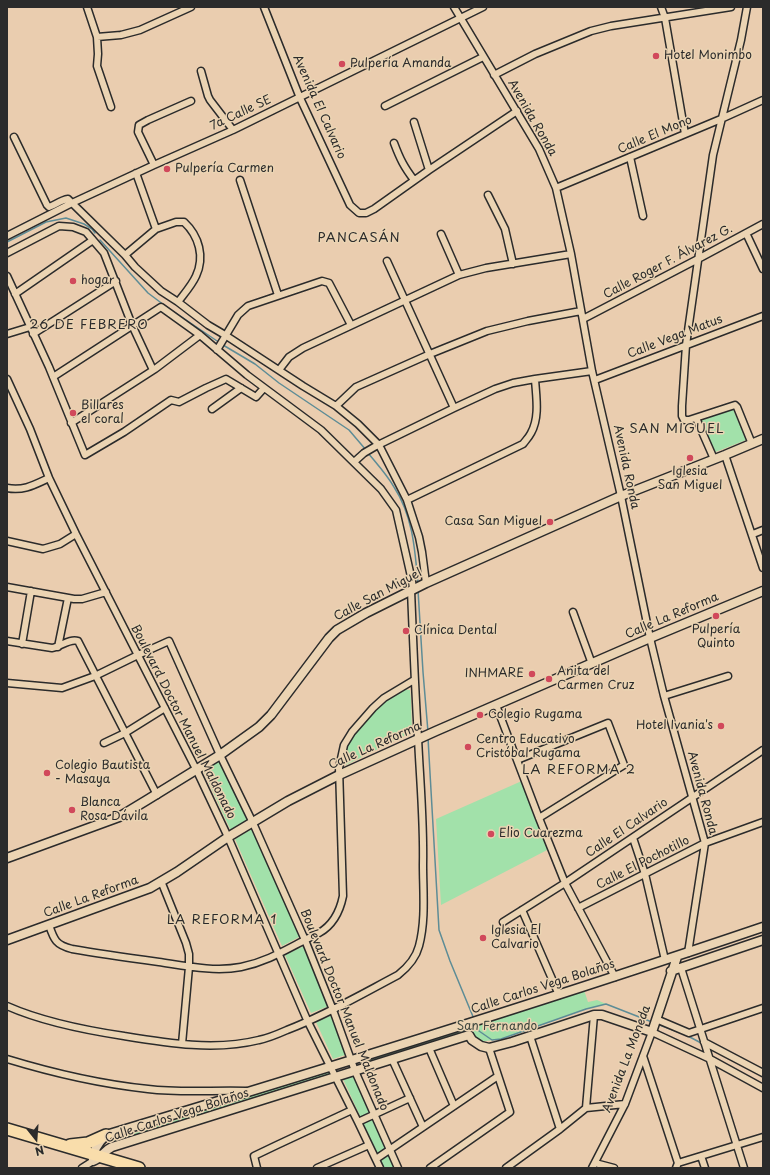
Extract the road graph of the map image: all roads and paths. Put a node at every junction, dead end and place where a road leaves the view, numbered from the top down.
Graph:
1 (87, 7) edge
2 (191, 7) edge
3 (264, 7) edge
4 (454, 7) edge
5 (483, 7) edge
6 (661, 7) edge
7 (731, 7) edge
8 (747, 7) edge
9 (461, 18) junction
10 (665, 18) junction
11 (97, 37) junction
12 (483, 57) junction
13 (201, 70) dead end
14 (494, 76) junction
15 (300, 98) junction
16 (763, 100) edge
17 (191, 101) dead end
18 (385, 106) dead end
19 (111, 107) dead end
20 (517, 111) junction
21 (721, 119) junction
22 (414, 122) dead end
23 (234, 130) junction
24 (685, 134) junction
25 (14, 137) dead end
26 (394, 143) dead end
27 (630, 157) junction
28 (154, 165) junction
29 (429, 170) junction
30 (136, 173) junction
31 (240, 180) dead end
32 (414, 180) junction
33 (556, 188) junction
34 (488, 195) dead end
35 (72, 203) junction
36 (643, 216) dead end
37 (763, 224) edge
38 (156, 229) junction
39 (746, 233) junction
40 (441, 234) dead end
41 (7, 236) edge
42 (94, 240) junction
43 (7, 253) edge
44 (571, 254) junction
45 (124, 255) junction
46 (698, 259) junction
47 (387, 261) dead end
48 (513, 264) junction
49 (763, 269) edge
50 (459, 275) junction
51 (7, 276) edge
52 (116, 281) junction
53 (15, 294) junction
54 (278, 295) junction
55 (405, 300) junction
56 (178, 302) junction
57 (581, 311) junction
58 (763, 316) edge
59 (583, 319) junction
60 (132, 325) junction
61 (351, 325) junction
62 (30, 326) junction
63 (7, 334) edge
64 (33, 334) junction
65 (200, 335) junction
66 (224, 337) junction
67 (686, 345) junction
68 (218, 348) junction
69 (430, 354) junction
70 (152, 370) junction
71 (279, 370) junction
72 (592, 371) junction
73 (53, 377) junction
74 (7, 379) edge
75 (535, 379) junction
76 (595, 380) junction
77 (241, 388) junction
78 (264, 388) junction
79 (336, 406) junction
80 (454, 408) junction
81 (212, 409) dead end
82 (696, 418) junction
83 (71, 423) junction
84 (763, 439) edge
85 (752, 444) junction
86 (377, 446) junction
87 (726, 455) junction
88 (714, 460) junction
89 (355, 461) junction
90 (49, 478) junction
91 (7, 488) edge
92 (621, 496) junction
93 (407, 500) junction
94 (763, 530) edge
95 (76, 534) junction
96 (753, 534) junction
97 (7, 541) edge
98 (763, 568) edge
99 (425, 583) junction
100 (7, 587) edge
101 (413, 589) junction
102 (31, 591) junction
103 (763, 591) edge
104 (106, 592) junction
105 (68, 598) junction
106 (573, 612) dead end
107 (650, 638) junction
108 (7, 641) edge
109 (22, 644) junction
110 (58, 647) junction
111 (138, 655) junction
112 (592, 664) junction
113 (95, 676) junction
114 (728, 676) dead end
115 (414, 680) junction
116 (7, 683) edge
117 (664, 696) junction
118 (496, 705) junction
119 (165, 708) junction
120 (125, 733) junction
121 (419, 739) junction
122 (104, 744) dead end
123 (763, 750) edge
124 (220, 755) junction
125 (517, 760) junction
126 (196, 769) junction
127 (339, 775) junction
128 (157, 794) junction
129 (693, 798) junction
130 (539, 818) junction
131 (253, 822) junction
132 (763, 822) edge
133 (228, 838) junction
134 (633, 838) junction
135 (704, 843) junction
136 (7, 858) edge
137 (645, 874) junction
138 (161, 881) junction
139 (565, 883) junction
140 (578, 908) junction
141 (522, 910) junction
142 (503, 922) dead end
143 (49, 925) junction
144 (763, 927) edge
145 (7, 940) edge
146 (305, 940) junction
147 (763, 940) edge
148 (688, 953) junction
149 (279, 954) junction
150 (677, 957) junction
151 (665, 960) junction
152 (189, 966) junction
153 (681, 968) junction
154 (671, 971) junction
155 (615, 977) junction
156 (559, 995) junction
157 (7, 1006) edge
158 (763, 1008) edge
159 (333, 1010) junction
160 (594, 1015) junction
161 (655, 1021) junction
162 (308, 1022) junction
163 (472, 1022) junction
164 (701, 1029) junction
165 (652, 1031) junction
166 (469, 1035) junction
167 (530, 1036) junction
168 (704, 1042) junction
169 (182, 1044) junction
170 (429, 1048) junction
171 (488, 1048) junction
172 (643, 1056) junction
173 (7, 1059) edge
174 (392, 1059) junction
175 (710, 1059) junction
176 (351, 1060) junction
177 (331, 1067) junction
178 (355, 1071) junction
179 (763, 1074) edge
180 (498, 1076) junction
181 (336, 1077) junction
182 (763, 1088) edge
183 (252, 1092) junction
184 (410, 1098) junction
185 (624, 1104) junction
186 (454, 1106) junction
187 (586, 1108) junction
188 (352, 1110) junction
189 (374, 1115) junction
190 (358, 1122) junction
191 (423, 1127) junction
192 (7, 1129) edge
193 (560, 1129) junction
194 (106, 1135) junction
195 (7, 1137) edge
196 (763, 1137) edge
197 (61, 1145) junction
198 (369, 1145) junction
199 (737, 1145) junction
200 (390, 1150) junction
201 (701, 1156) junction
202 (96, 1157) junction
203 (376, 1159) junction
204 (593, 1166) edge
205 (677, 1166) edge
206 (510, 1167) edge
207 (82, 1168) edge
208 (117, 1168) edge
209 (138, 1168) edge
210 (257, 1168) edge
211 (317, 1168) edge
212 (380, 1168) edge
213 (398, 1168) edge
214 (430, 1168) edge
215 (614, 1168) edge
216 (705, 1168) edge
217 (744, 1168) edge

1 - 11 street
2 - 11 street
3 - 15 street, Avenida El Calvario
4 - 9 street, Avenida Ronda
5 - 9 street, 7a Calle SE
6 - 10 street
7 - 10 street
8 - 21 street
9 - 12 street, Avenida Ronda
9 - 15 street, 7a Calle SE
10 - 14 street
10 - 24 street
11 - 19 street
12 - 14 street, Avenida Ronda
12 - 18 street
13 - 23 street
14 - 20 street, Avenida Ronda
15 - 23 street, 7a Calle SE
15 - 32 street, Avenida El Calvario
16 - 21 street, Calle El Mono
17 - 28 street
20 - 29 street
20 - 33 street, Avenida Ronda
21 - 24 street, Calle El Mono
21 - 46 street
22 - 29 street
23 - 28 street, 7a Calle SE
24 - 27 street, Calle El Mono
25 - 35 street
26 - 32 street
27 - 33 street, Calle El Mono
27 - 36 street
28 - 30 street, 7a Calle SE
29 - 32 street
30 - 35 street, 7a Calle SE
30 - 38 street
31 - 54 street
33 - 44 street, Avenida Ronda
34 - 48 street
35 - 41 street, 7a Calle SE
35 - 45 street
37 - 39 street, Calle Roger F. Álvarez G.
38 - 45 street
38 - 56 street
39 - 46 street, Calle Roger F. Álvarez G.
39 - 49 street
40 - 50 street
42 - 43 street
42 - 52 street
42 - 53 street
44 - 48 street
44 - 57 street, Avenida Ronda
45 - 56 street
46 - 59 street, Calle Roger F. Álvarez G.
46 - 67 street
47 - 55 street
48 - 50 street
50 - 55 street
51 - 53 street
52 - 60 street
52 - 64 street
53 - 62 street
54 - 61 street
54 - 66 street
55 - 61 street
55 - 69 street
56 - 66 street
57 - 59 street, Avenida Ronda
57 - 69 street
58 - 67 street, Calle Vega Matus
59 - 72 street, Avenida Ronda
60 - 65 street
60 - 70 street
60 - 73 street
61 - 71 street
62 - 63 street
62 - 64 street
64 - 73 street
65 - 68 street
65 - 70 street
66 - 68 street
66 - 71 street
67 - 76 street, Calle Vega Matus
67 - 82 street
68 - 78 street
69 - 79 street
69 - 80 street
70 - 83 street
71 - 79 street
72 - 75 street
72 - 76 street, Avenida Ronda
73 - 83 street
74 - 90 street, Boulevard Doctor Manuel Maldonado
75 - 80 street
75 - 93 street
76 - 92 street, Avenida Ronda
77 - 78 street
77 - 81 street
77 - 83 street
78 - 89 street
79 - 86 street
80 - 86 street
82 - 85 street
82 - 88 street
84 - 85 street, Calle San Miguel
85 - 87 street, Calle San Miguel
86 - 89 street
86 - 93 street
87 - 88 street, Calle San Miguel
87 - 96 street
88 - 92 street, Calle San Miguel
89 - 101 street
90 - 91 street
90 - 95 street, Boulevard Doctor Manuel Maldonado
92 - 99 street, Calle San Miguel
92 - 107 street, Avenida Ronda
93 - 99 street
94 - 96 street
95 - 97 street
95 - 104 street, Boulevard Doctor Manuel Maldonado
96 - 98 street
99 - 101 street, Calle San Miguel
100 - 102 street
101 - 115 street
101 - 124 street, Calle San Miguel
102 - 105 street
102 - 109 street
103 - 107 street, Calle La Reforma
104 - 105 street
104 - 111 street, Boulevard Doctor Manuel Maldonado
105 - 110 street
106 - 112 street
107 - 112 street, Calle La Reforma
107 - 117 street, Avenida Ronda
108 - 109 street
109 - 110 street
110 - 113 street
111 - 113 street
111 - 119 street, Boulevard Doctor Manuel Maldonado
111 - 124 street, Boulevard Doctor Manuel Maldonado
112 - 118 street, Calle La Reforma
113 - 116 street
113 - 120 street
114 - 117 street
115 - 121 street
115 - 127 street
117 - 129 street, Avenida Ronda
118 - 121 street, Calle La Reforma
118 - 125 street
119 - 120 street
119 - 126 street, Boulevard Doctor Manuel Maldonado
120 - 122 street
120 - 128 street
121 - 127 street, Calle La Reforma
121 - 159 street
123 - 129 street, Calle El Calvario
124 - 126 street, Calle San Miguel
124 - 131 street, Boulevard Doctor Manuel Maldonado
125 - 130 street
125 - 130 street
126 - 128 street, Calle San Miguel
126 - 133 street, Boulevard Doctor Manuel Maldonado
127 - 131 street, Calle La Reforma
127 - 146 street
128 - 136 street, Calle San Miguel
129 - 134 street, Calle El Calvario
129 - 135 street, Avenida Ronda
130 - 139 street
131 - 133 street, Calle La Reforma
131 - 146 street, Boulevard Doctor Manuel Maldonado
132 - 135 street, Calle El Pochotillo
133 - 138 street, Calle La Reforma
133 - 149 street, Boulevard Doctor Manuel Maldonado
134 - 137 street
134 - 139 street, Calle El Calvario
135 - 137 street, Calle El Pochotillo
135 - 148 street, Avenida Ronda
137 - 140 street, Calle El Pochotillo
137 - 151 street
138 - 143 street, Calle La Reforma
138 - 152 street
139 - 140 street
139 - 141 street, Calle El Calvario
140 - 155 street
141 - 142 street, Calle El Calvario
141 - 156 street
143 - 145 street, Calle La Reforma
143 - 152 street
144 - 148 street, Calle Carlos Vega Bolaños
146 - 149 street
146 - 159 street, Boulevard Doctor Manuel Maldonado
147 - 153 street
148 - 150 street, Calle Carlos Vega Bolaños
149 - 152 street
149 - 162 street, Boulevard Doctor Manuel Maldonado
150 - 151 street, Calle Carlos Vega Bolaños
150 - 154 street, Avenida La Moneda
151 - 155 street, Calle Carlos Vega Bolaños
152 - 169 street
153 - 154 street
153 - 164 street
154 - 161 street, Avenida La Moneda
155 - 156 street, Calle Carlos Vega Bolaños
156 - 163 street, Calle Carlos Vega Bolaños
157 - 169 street
158 - 164 street
159 - 162 street
159 - 176 street, Boulevard Doctor Manuel Maldonado
160 - 165 street
160 - 167 street
160 - 187 street
161 - 164 street
161 - 165 street, Avenida La Moneda
162 - 169 street
162 - 177 street, Boulevard Doctor Manuel Maldonado
163 - 166 street
163 - 176 street, Calle Carlos Vega Bolaños
164 - 168 street
165 - 172 street, Avenida La Moneda
165 - 175 street
166 - 170 street, Calle Carlos Vega Bolaños
166 - 171 street
167 - 171 street
167 - 193 street
168 - 175 street
168 - 179 street
170 - 174 street, Calle Carlos Vega Bolaños
170 - 186 street
171 - 180 street
172 - 185 street, Avenida La Moneda
172 - 205 street
173 - 183 street
174 - 178 street, Calle Carlos Vega Bolaños
174 - 184 street
175 - 182 street
175 - 199 street
176 - 177 street, Calle Carlos Vega Bolaños
176 - 178 street, Boulevard Doctor Manuel Maldonado
177 - 181 street, Boulevard Doctor Manuel Maldonado
177 - 183 street, Calle Carlos Vega Bolaños
178 - 181 street, Calle Carlos Vega Bolaños
178 - 189 street, Boulevard Doctor Manuel Maldonado
180 - 186 street
180 - 214 street
181 - 188 street, Boulevard Doctor Manuel Maldonado
181 - 202 street, Calle Carlos Vega Bolaños
183 - 194 street, Calle Carlos Vega Bolaños
184 - 189 street
184 - 191 street
185 - 187 street
185 - 204 street, Avenida La Moneda
186 - 191 street
187 - 193 street
188 - 190 street, Boulevard Doctor Manuel Maldonado
188 - 210 street
189 - 190 street
189 - 200 street, Boulevard Doctor Manuel Maldonado
190 - 198 street, Boulevard Doctor Manuel Maldonado
191 - 200 street
192 - 197 highway
193 - 206 street
194 - 197 highway
194 - 202 street, Calle Carlos Vega Bolaños
195 - 202 highway
196 - 199 street
197 - 202 highway
198 - 203 street, Boulevard Doctor Manuel Maldonado
198 - 211 street
199 - 201 street
199 - 217 street
200 - 203 street
200 - 213 street, Boulevard Doctor Manuel Maldonado
201 - 205 street
201 - 216 street
202 - 207 street
202 - 208 highway
202 - 209 highway
203 - 212 street, Boulevard Doctor Manuel Maldonado
204 - 215 street

